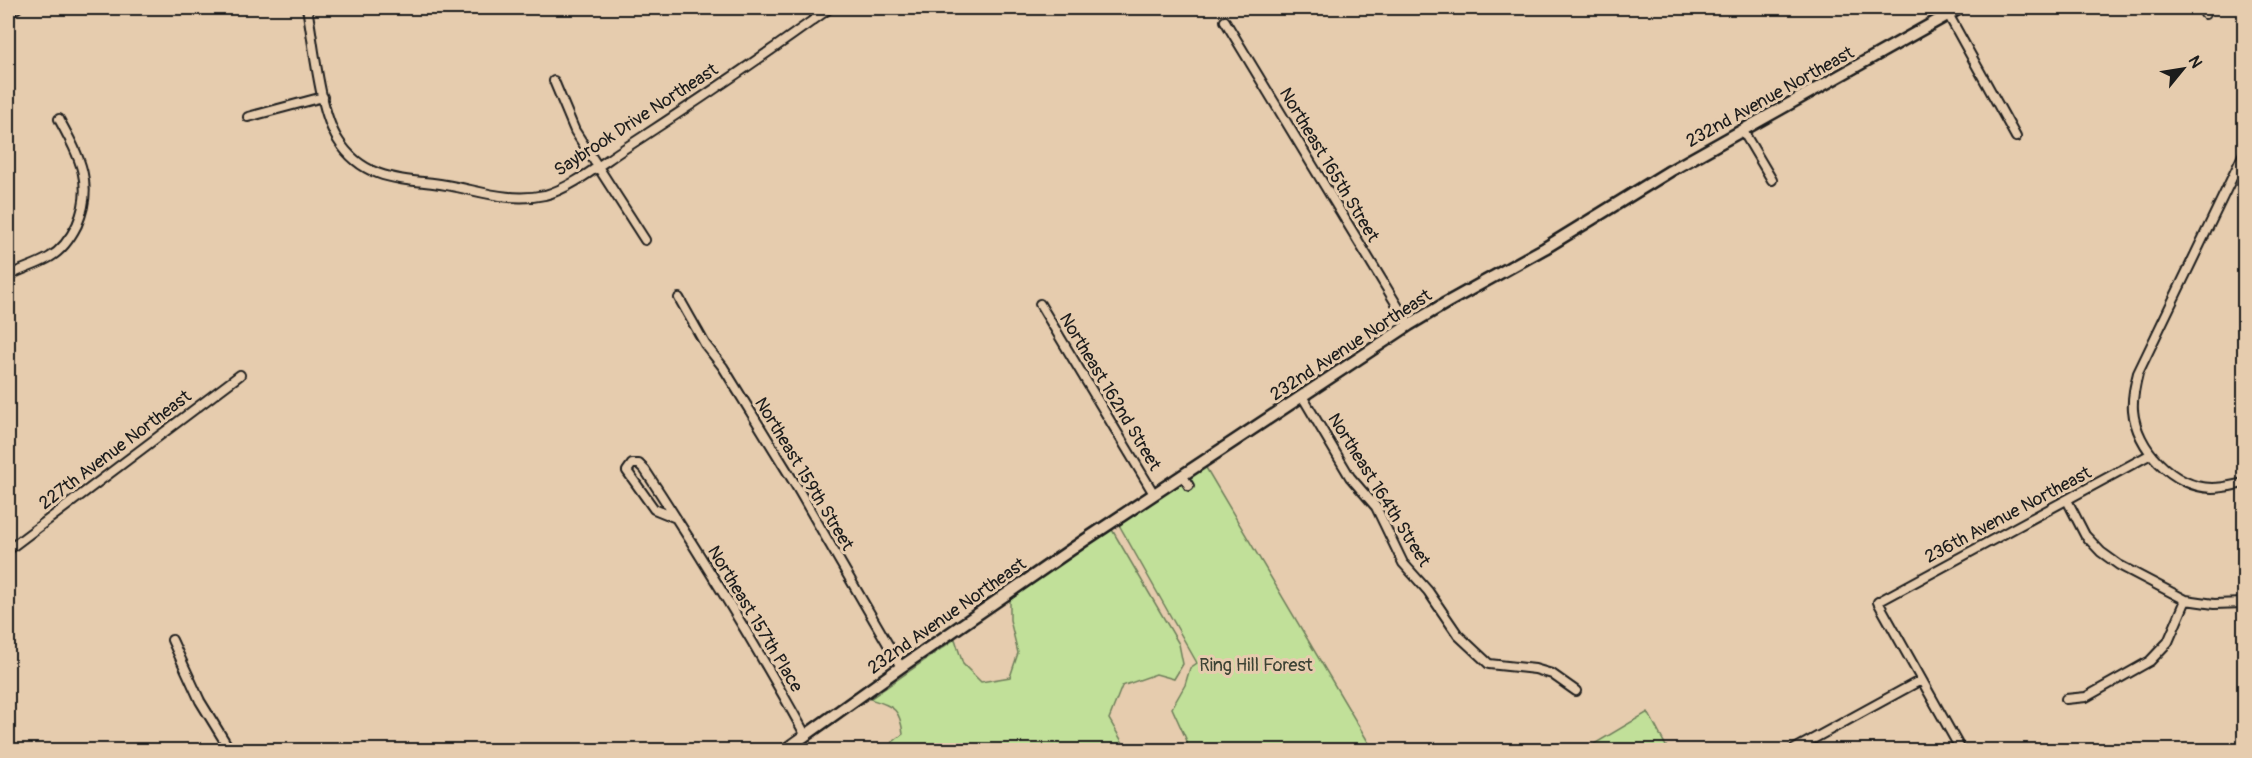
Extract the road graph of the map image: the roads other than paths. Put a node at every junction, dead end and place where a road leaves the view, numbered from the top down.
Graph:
1 (17, 8) edge
2 (308, 8) edge
3 (830, 8) edge
4 (1960, 8) edge
5 (8, 13) edge
6 (1948, 14) junction
7 (1225, 21) dead end
8 (554, 81) dead end
9 (323, 97) junction
10 (248, 117) dead end
11 (59, 119) dead end
12 (1743, 131) junction
13 (2016, 137) dead end
14 (2244, 153) edge
15 (597, 166) junction
16 (1772, 180) dead end
17 (645, 240) dead end
18 (8, 276) edge
19 (679, 298) dead end
20 (1040, 304) dead end
21 (1409, 326) junction
22 (240, 375) dead end
23 (1302, 396) junction
24 (2151, 454) junction
25 (1182, 475) junction
26 (2244, 483) edge
27 (1189, 486) dead end
28 (1154, 494) junction
29 (2067, 500) junction
30 (676, 518) junction
31 (8, 550) edge
32 (2186, 600) junction
33 (2244, 603) edge
34 (171, 640) dead end
35 (901, 667) junction
36 (1921, 680) junction
37 (1576, 691) dead end
38 (2067, 699) dead end
39 (806, 736) junction
40 (230, 750) edge
41 (785, 750) edge
42 (1793, 750) edge
43 (1961, 750) edge

1 - 5 street
2 - 9 street
3 - 15 street, Saybrook Drive Northeast
4 - 6 street, 232nd Avenue Northeast
6 - 12 street, 232nd Avenue Northeast
6 - 13 street
7 - 21 street, Northeast 165th Street
8 - 15 street
9 - 10 street
9 - 15 street, Saybrook Drive Northeast
11 - 18 street
12 - 16 street
12 - 21 street, 232nd Avenue Northeast
14 - 24 street
15 - 17 street
19 - 35 street, Northeast 159th Street
20 - 28 street, Northeast 162nd Street
21 - 23 street, 232nd Avenue Northeast
22 - 31 street, 227th Avenue Northeast
23 - 25 street, 232nd Avenue Northeast
23 - 37 street, Northeast 164th Street
24 - 26 street
24 - 29 street, 236th Avenue Northeast
25 - 27 street
25 - 28 street, 232nd Avenue Northeast
28 - 35 street, 232nd Avenue Northeast
29 - 32 street
29 - 36 street, 236th Avenue Northeast
30 - 30 street, Northeast 157th Place
30 - 39 street, Northeast 157th Place
32 - 33 street
32 - 38 street
34 - 40 street
35 - 39 street, 232nd Avenue Northeast
36 - 42 street
36 - 43 street
39 - 41 street, 232nd Avenue Northeast

